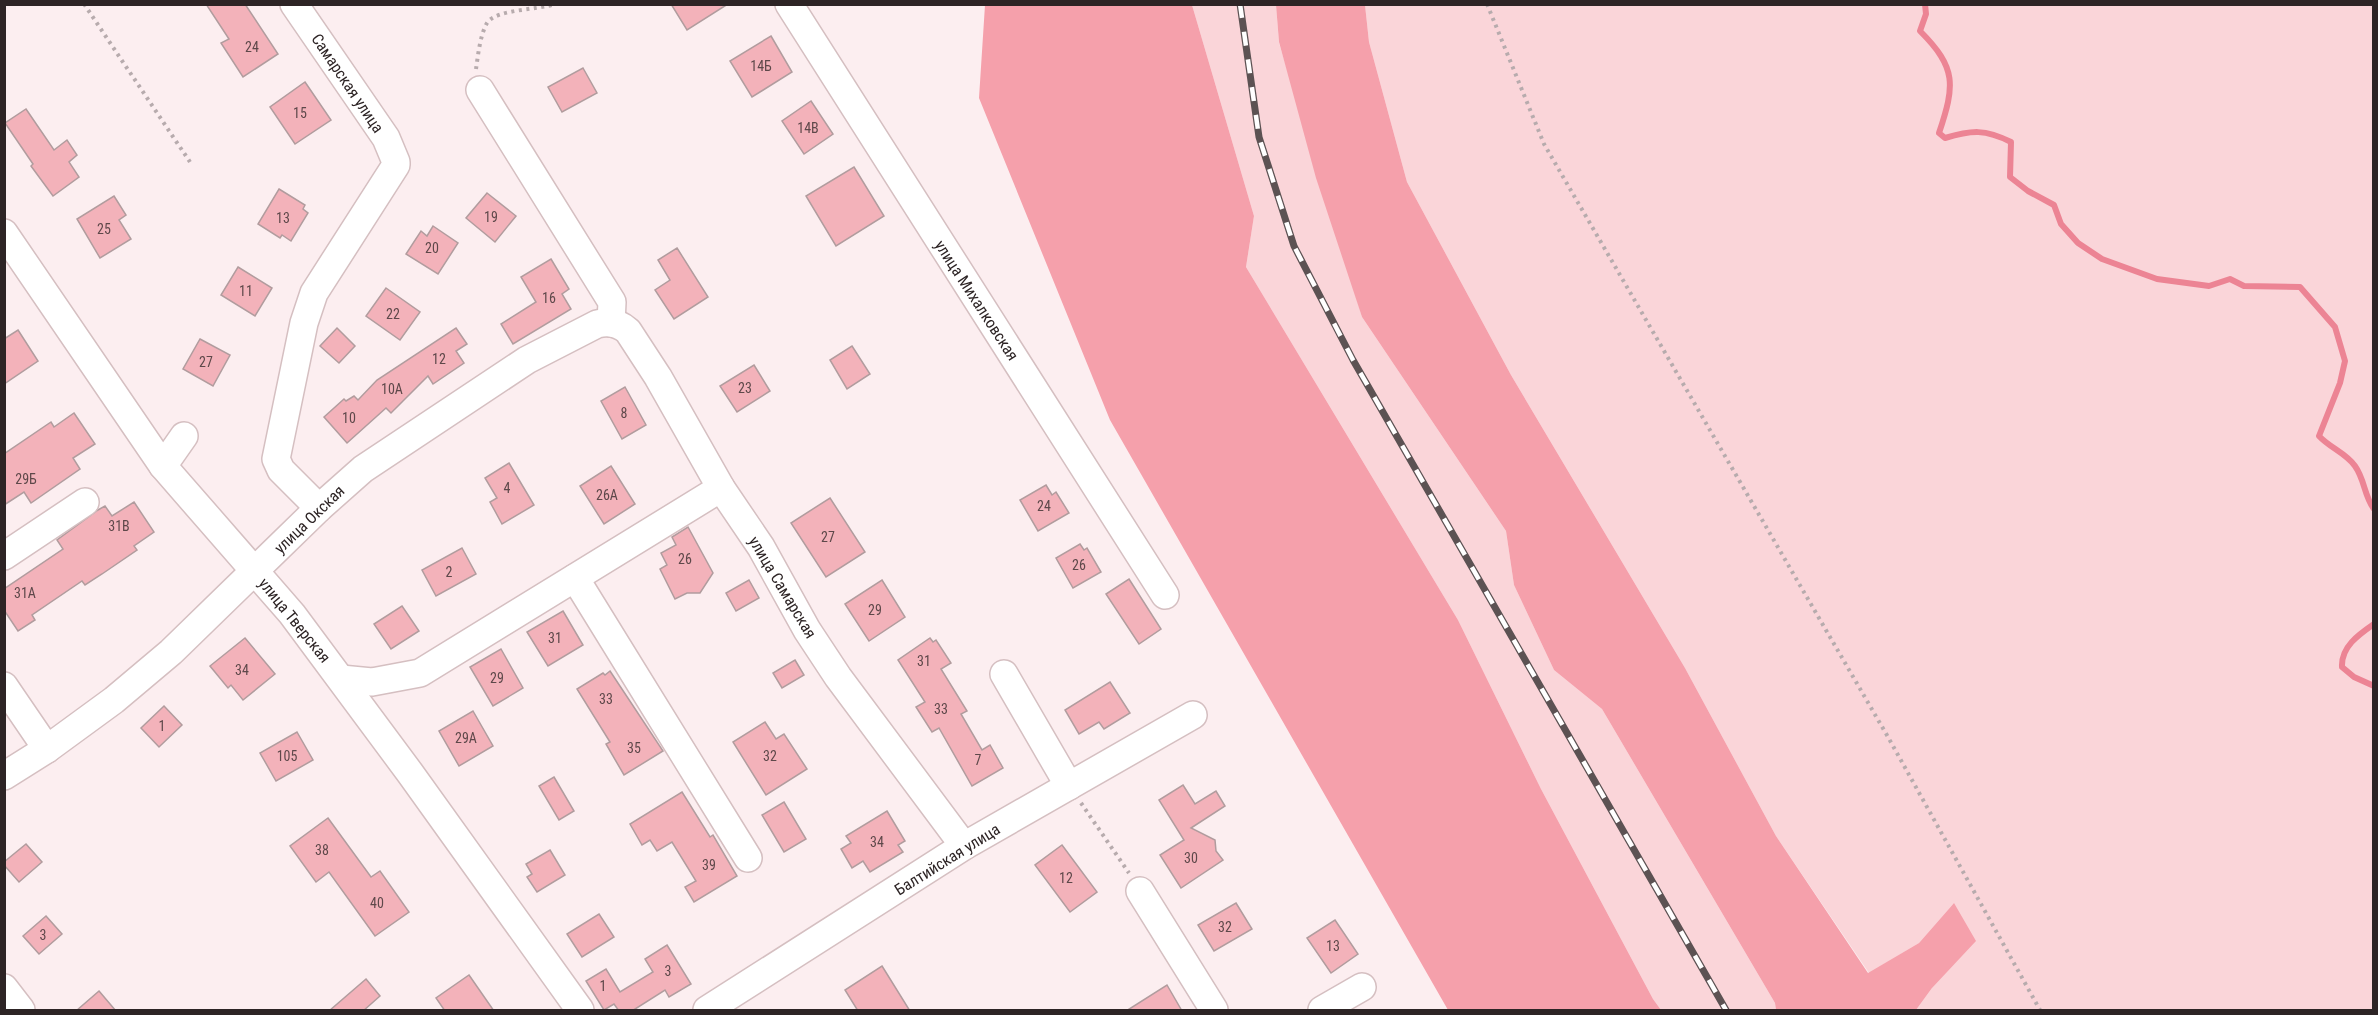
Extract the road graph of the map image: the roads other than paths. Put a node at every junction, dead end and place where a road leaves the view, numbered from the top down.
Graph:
1 (294, 4) edge
2 (789, 4) edge
3 (480, 90) road end
4 (4, 233) edge
5 (611, 324) junction
6 (184, 436) dead end
7 (163, 466) junction
8 (721, 488) junction
9 (85, 502) dead end
10 (319, 508) junction
11 (4, 556) edge
12 (256, 571) junction
13 (575, 578) junction
14 (1165, 595) dead end
15 (1004, 674) dead end
16 (341, 679) junction
17 (4, 686) edge
18 (1193, 715) dead end
19 (47, 749) junction
20 (4, 776) edge
21 (1070, 786) junction
22 (964, 846) junction
23 (748, 858) dead end
24 (1135, 883) road end
25 (1362, 987) dead end
26 (4, 988) edge
27 (21, 1011) edge
28 (580, 1011) edge
29 (707, 1011) edge
30 (1214, 1011) edge
31 (1322, 1011) edge

1 - 10 street, Самарская улица
2 - 14 street, улица Михалковская
3 - 5 street
4 - 7 street, улица Тверская
5 - 8 street, улица Самарская
5 - 10 street, улица Окская
6 - 7 street
7 - 12 street, улица Тверская
8 - 13 street
8 - 22 street, улица Самарская
9 - 11 street
10 - 12 street, улица Окская
12 - 16 street, улица Тверская
12 - 19 street, улица Окская
13 - 16 street
13 - 23 street
15 - 21 street
16 - 28 street, улица Тверская
17 - 19 street
18 - 21 street, Балтийская улица
19 - 20 street, улица Окская
21 - 22 street, Балтийская улица
22 - 29 street, Балтийская улица
24 - 30 street
25 - 31 street
26 - 27 street

